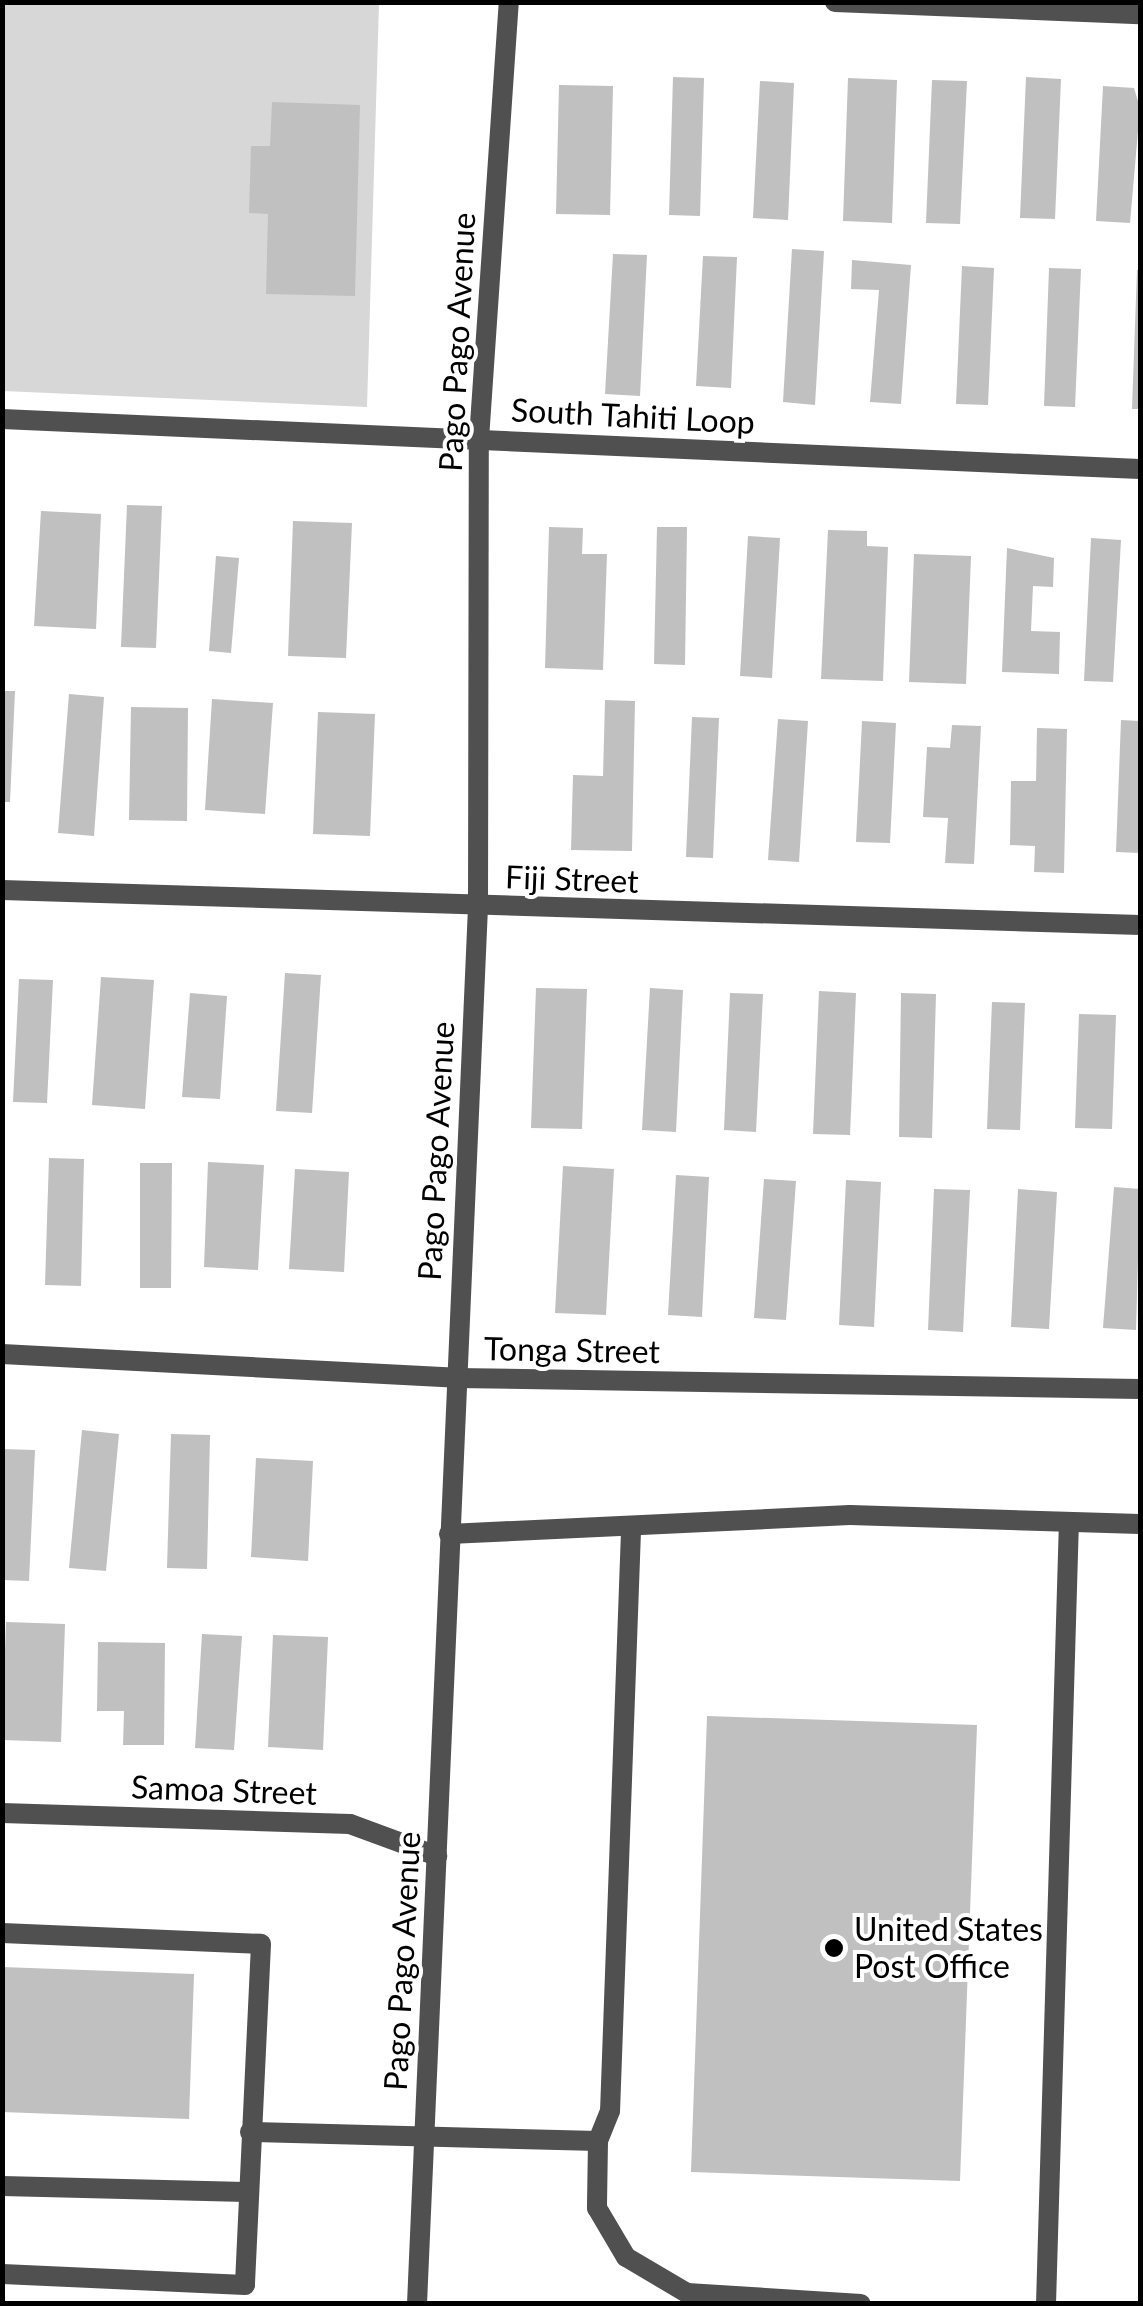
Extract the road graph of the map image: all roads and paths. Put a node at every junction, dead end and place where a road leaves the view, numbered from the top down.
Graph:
1 (508, 2) edge
2 (835, 2) edge
3 (1140, 14) edge
4 (2, 419) edge
5 (478, 439) junction
6 (1140, 470) edge
7 (2, 890) edge
8 (478, 906) junction
9 (1140, 925) edge
10 (2, 1354) edge
11 (456, 1378) junction
12 (1140, 1389) edge
13 (1069, 1522) junction
14 (1140, 1524) edge
15 (631, 1530) junction
16 (450, 1534) junction
17 (2, 1813) edge
18 (438, 1856) junction
19 (2, 1934) edge
20 (250, 2132) junction
21 (424, 2139) junction
22 (598, 2142) junction
23 (2, 2186) edge
24 (246, 2192) junction
25 (2, 2274) edge
26 (417, 2304) edge
27 (861, 2304) edge
28 (1046, 2304) edge

1 - 5 street, Pago Pago Avenue
2 - 3 street
4 - 5 street, South Tahiti Loop
5 - 6 street, South Tahiti Loop
5 - 8 street, Pago Pago Avenue
7 - 8 street, Fiji Street
8 - 9 street, Fiji Street
8 - 11 street, Pago Pago Avenue
10 - 11 street, Tonga Street
11 - 12 street, Tonga Street
11 - 16 street, Pago Pago Avenue
13 - 14 street
13 - 15 street
13 - 28 street
15 - 16 street
15 - 22 street
16 - 18 street, Pago Pago Avenue
17 - 18 street, Samoa Street
18 - 21 street, Pago Pago Avenue
19 - 20 street
20 - 21 street
20 - 24 street
21 - 22 street
21 - 26 street, Pago Pago Avenue
22 - 27 street
23 - 24 street
24 - 25 street

